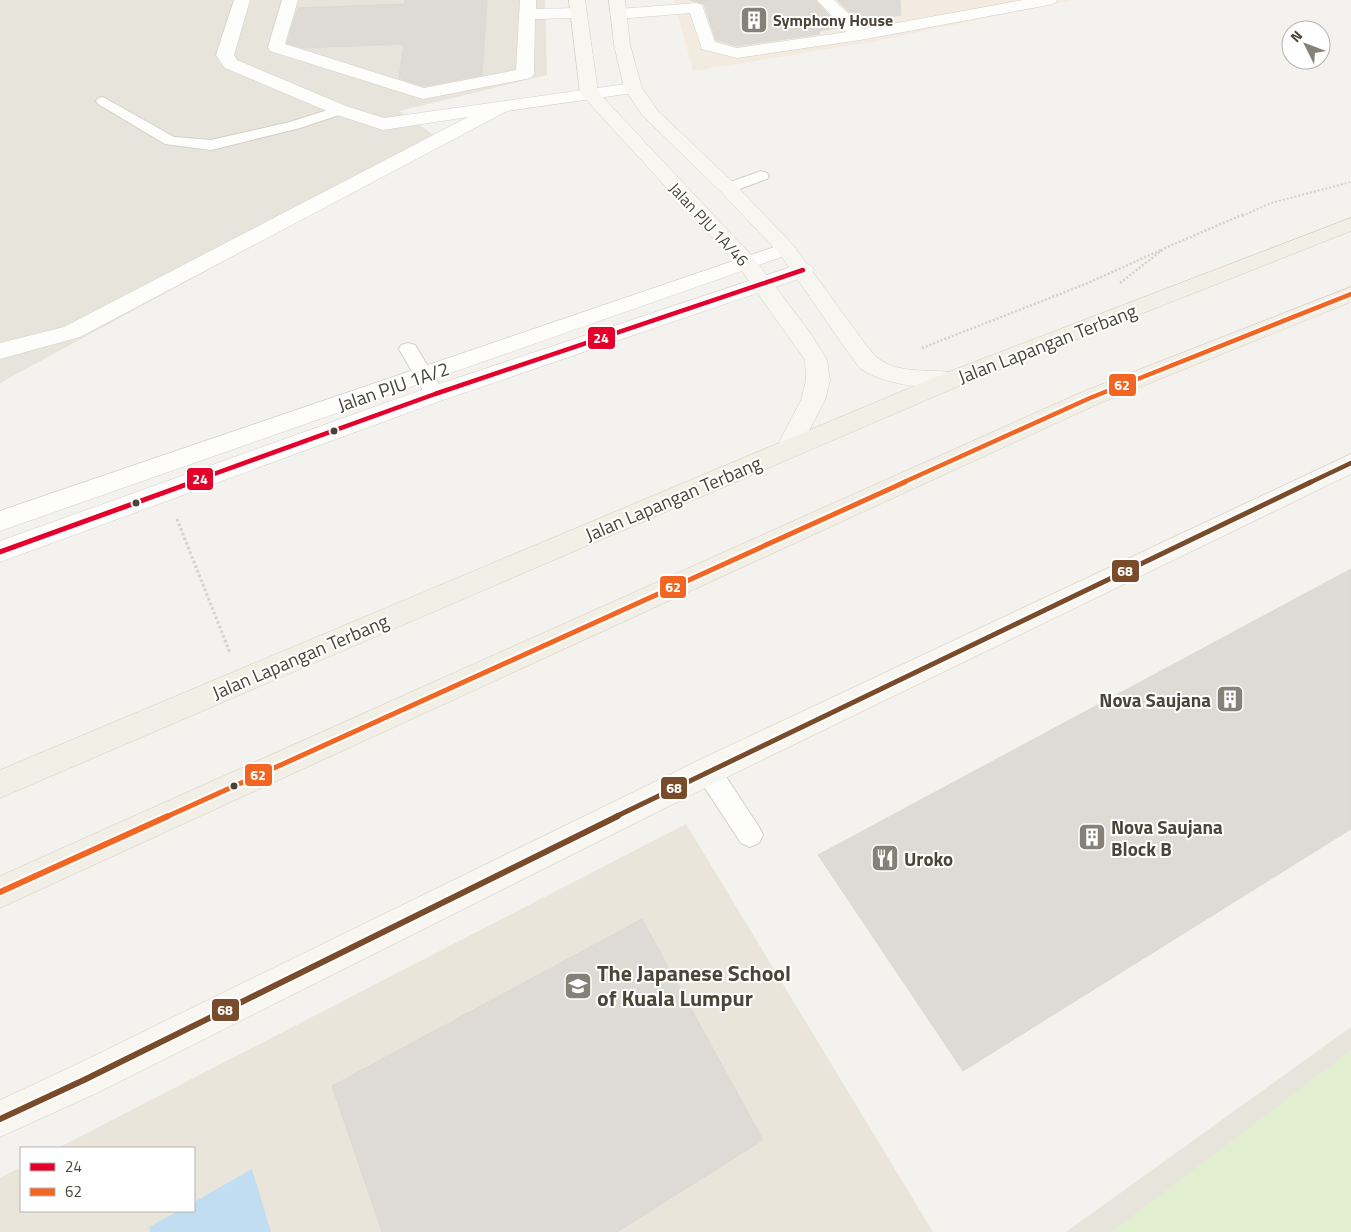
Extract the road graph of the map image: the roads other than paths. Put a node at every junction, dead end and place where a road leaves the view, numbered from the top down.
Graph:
1 (242, 0) edge
2 (290, 0) edge
3 (825, 0) edge
4 (1049, 0) edge
5 (577, 6) edge
6 (528, 7) edge
7 (618, 7) edge
8 (860, 35) junction
9 (633, 88) junction
10 (589, 93) junction
11 (103, 101) dead end
12 (502, 106) junction
13 (340, 110) junction
14 (383, 124) junction
15 (404, 156) junction
16 (761, 176) dead end
17 (728, 188) junction
18 (1351, 224) edge
19 (786, 249) junction
20 (746, 262) junction
21 (803, 270) junction
22 (760, 284) junction
23 (1351, 294) edge
24 (408, 349) dead end
25 (0, 351) edge
26 (951, 380) junction
27 (428, 385) junction
28 (787, 450) junction
29 (1351, 463) edge
30 (0, 520) edge
31 (0, 552) edge
32 (708, 771) junction
33 (0, 784) edge
34 (750, 836) dead end
35 (0, 892) edge
36 (0, 1119) edge

1 - 13 street
2 - 6 street
3 - 8 street
4 - 8 street
5 - 6 street
5 - 10 street
7 - 8 street
7 - 9 street, Jalan PJU 1A/46
9 - 10 street
9 - 17 street, Jalan PJU 1A/46
10 - 12 street
10 - 20 street, Jalan PJU 1A/46
11 - 13 lane
12 - 14 street
12 - 15 street
13 - 14 street
14 - 15 street
15 - 25 street
16 - 17 lane
17 - 19 street, Jalan PJU 1A/46
18 - 26 main road, Jalan Lapangan Terbang
19 - 20 street, Jalan PJU 1A/2
19 - 21 street, Jalan PJU 1A/46
20 - 22 street, Jalan PJU 1A/46
20 - 27 street, Jalan PJU 1A/2
21 - 22 street, Jalan PJU 1A/2
21 - 26 street, Jalan PJU 1A/46
22 - 27 street, Jalan PJU 1A/2
22 - 28 street, Jalan PJU 1A/46
23 - 35 main road
24 - 27 lane
26 - 28 main road, Jalan Lapangan Terbang
27 - 30 street, Jalan PJU 1A/2
27 - 31 street, Jalan PJU 1A/2
28 - 33 main road, Jalan Lapangan Terbang
29 - 32 street
32 - 34 lane
32 - 36 street

